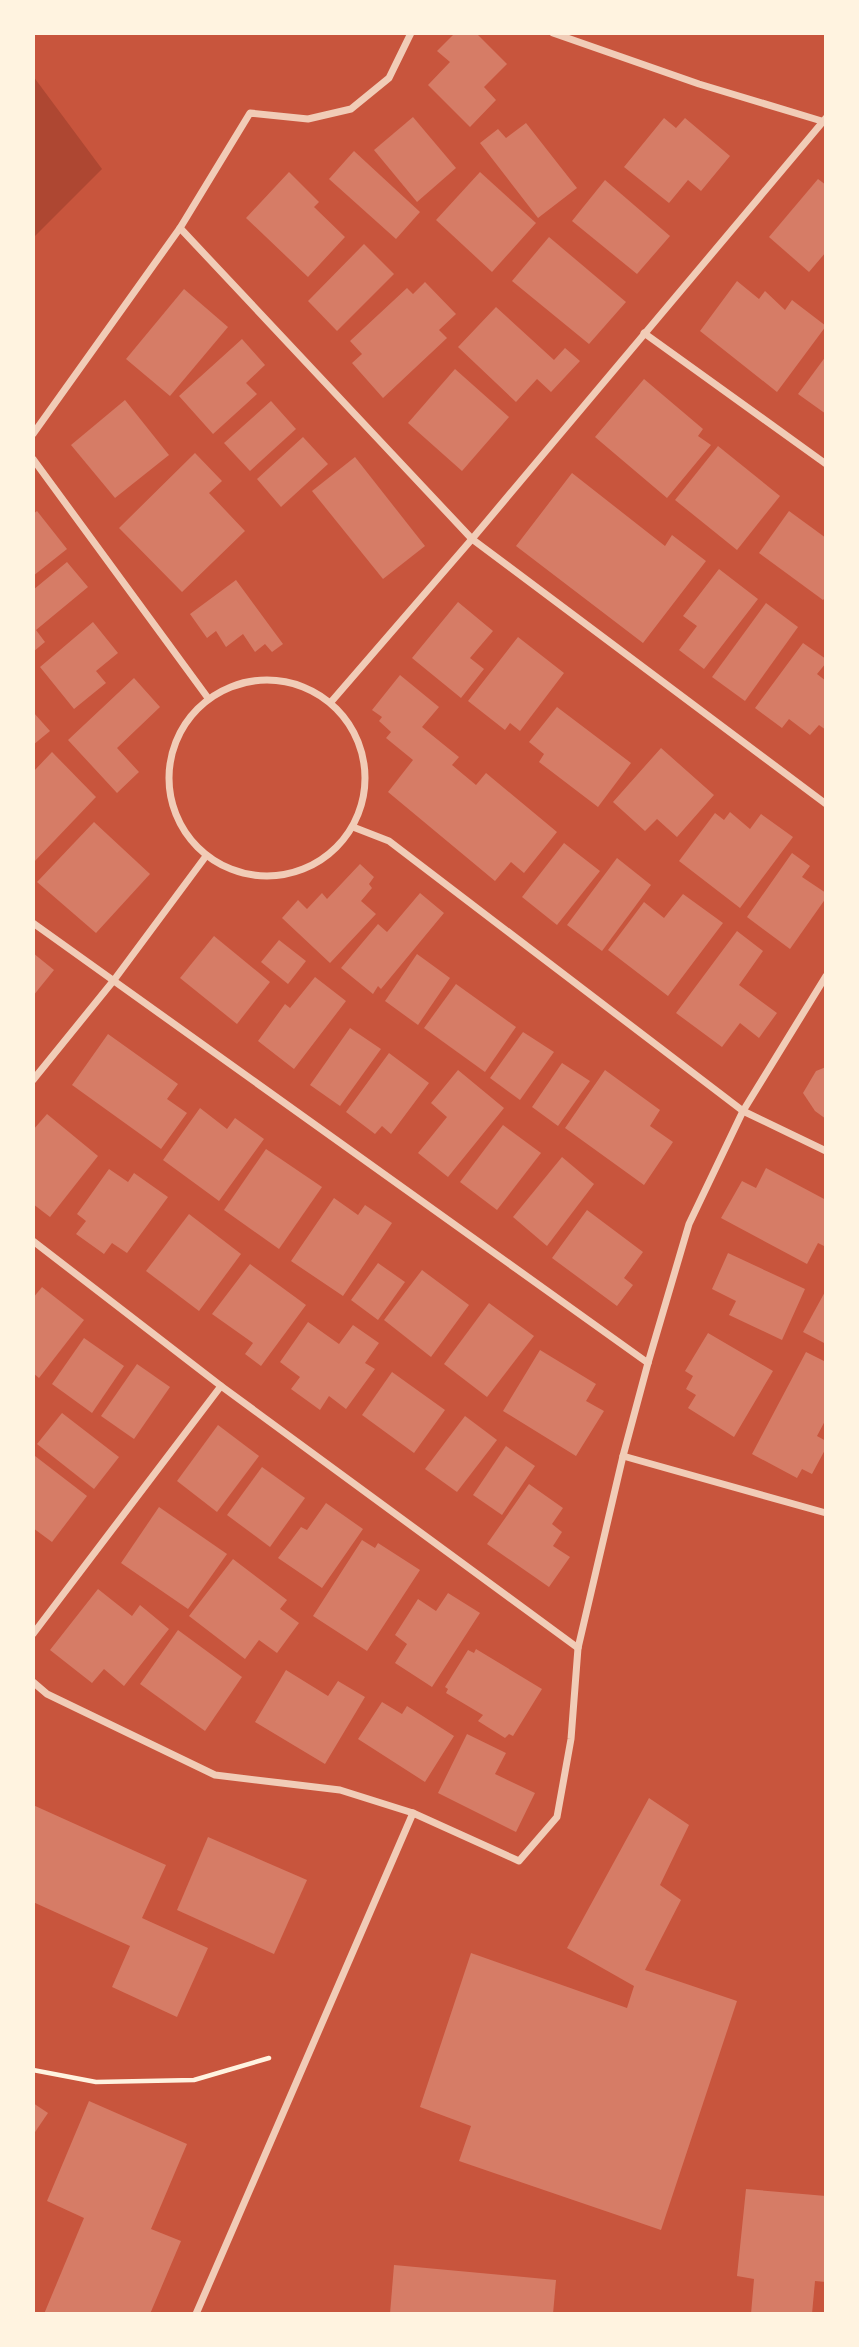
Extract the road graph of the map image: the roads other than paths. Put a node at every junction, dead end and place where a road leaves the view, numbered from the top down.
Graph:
1 (411, 33) edge
2 (553, 33) edge
3 (825, 120) edge
4 (180, 228) junction
5 (644, 333) junction
6 (33, 434) edge
7 (33, 458) edge
8 (826, 464) edge
9 (472, 539) junction
10 (208, 698) junction
11 (331, 702) junction
12 (826, 804) edge
13 (353, 827) junction
14 (206, 856) junction
15 (33, 923) edge
16 (826, 976) edge
17 (114, 980) junction
18 (33, 1080) edge
19 (744, 1111) junction
20 (826, 1151) edge
21 (33, 1241) edge
22 (648, 1363) junction
23 (221, 1387) junction
24 (623, 1456) junction
25 (826, 1513) edge
26 (33, 1634) edge
27 (578, 1648) junction
28 (33, 1682) edge
29 (414, 1813) junction
30 (196, 2314) edge

1 - 4 street
2 - 3 street
3 - 5 street
4 - 6 street
4 - 9 street
5 - 8 street
5 - 9 street
7 - 10 street
9 - 11 street
9 - 12 street
10 - 11 street
10 - 14 street
11 - 13 street
13 - 14 street
13 - 19 street
14 - 17 street
15 - 17 street
16 - 19 street
17 - 18 street
17 - 22 street
19 - 20 street
19 - 22 street
21 - 23 street
22 - 24 street
23 - 26 street
23 - 27 street
24 - 25 street
24 - 27 street
27 - 29 street
28 - 29 street
29 - 30 street

